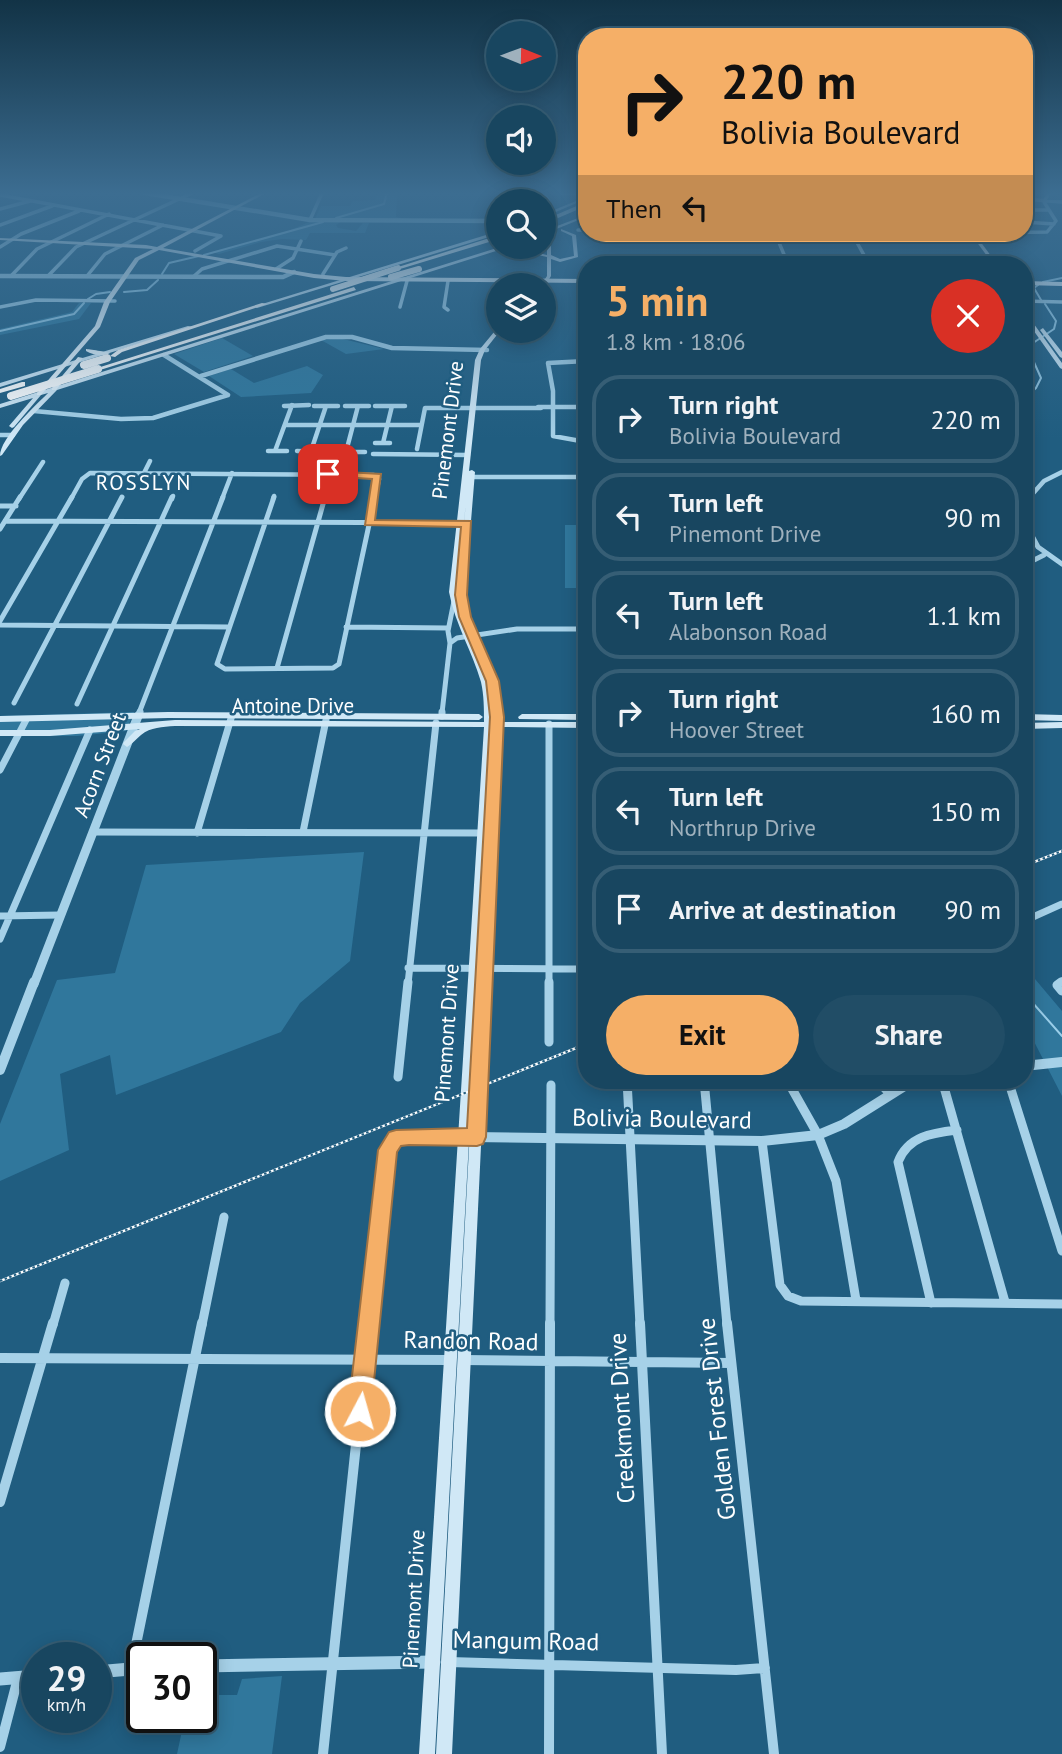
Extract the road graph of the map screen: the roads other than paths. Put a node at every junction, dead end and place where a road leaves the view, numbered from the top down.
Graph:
1 (288, 275) edge
2 (298, 275) edge
3 (306, 275) edge
4 (336, 275) edge
5 (359, 275) edge
6 (363, 275) edge
7 (387, 275) edge
8 (415, 275) edge
9 (418, 275) edge
10 (443, 275) edge
11 (0, 276) edge
12 (10, 276) joint
13 (48, 276) joint
14 (87, 276) joint
15 (128, 276) junction
16 (193, 276) joint
17 (354, 276) junction
18 (284, 277) junction
19 (346, 279) junction
20 (408, 279) junction
21 (486, 279) edge
22 (486, 279) edge
23 (578, 279) edge
24 (556, 280) edge
25 (397, 281) junction
26 (448, 281) junction
27 (1033, 282) edge
28 (332, 283) junction
29 (1059, 283) edge
30 (368, 290) junction
31 (111, 301) junction
32 (1033, 302) edge
33 (1062, 302) edge
34 (264, 304) joint
35 (0, 307) edge
36 (400, 307) dead end
37 (308, 309) junction
38 (448, 310) dead end
39 (1033, 318) edge
40 (1033, 324) edge
41 (1038, 329) junction
42 (1046, 340) junction
43 (490, 343) edge
44 (89, 344) junction
45 (484, 350) junction
46 (1050, 351) junction
47 (1061, 352) edge
48 (167, 354) junction
49 (105, 359) junction
50 (77, 361) junction
51 (578, 361) edge
52 (64, 365) junction
53 (1062, 368) edge
54 (29, 376) junction
55 (201, 376) junction
56 (89, 379) junction
57 (0, 385) edge
58 (54, 389) junction
59 (16, 393) junction
60 (39, 394) junction
61 (0, 395) edge
62 (292, 405) junction
63 (0, 406) edge
64 (284, 406) dead end
65 (326, 406) junction
66 (338, 406) dead end
67 (345, 406) dead end
68 (358, 406) junction
69 (392, 406) junction
70 (405, 406) dead end
71 (578, 407) edge
72 (32, 408) junction
73 (475, 408) junction
74 (554, 408) junction
75 (285, 425) junction
76 (320, 425) junction
77 (353, 425) junction
78 (387, 425) junction
79 (421, 425) junction
80 (6, 435) edge
81 (472, 439) junction
82 (578, 440) edge
83 (0, 442) edge
84 (375, 443) dead end
85 (383, 443) junction
86 (390, 443) dead end
87 (417, 449) dead end
88 (268, 451) dead end
89 (275, 451) junction
90 (287, 451) dead end
91 (297, 451) dead end
92 (311, 451) junction
93 (325, 452) dead end
94 (334, 452) dead end
95 (346, 452) junction
96 (365, 452) dead end
97 (0, 454) edge
98 (373, 454) dead end
99 (467, 455) junction
100 (150, 461) dead end
101 (309, 461) dead end
102 (43, 462) dead end
103 (1062, 472) edge
104 (144, 473) junction
105 (232, 473) junction
106 (304, 474) junction
107 (469, 476) junction
108 (578, 477) edge
109 (1033, 492) edge
110 (122, 496) dead end
111 (173, 496) dead end
112 (274, 496) dead end
113 (325, 496) dead end
114 (0, 506) edge
115 (16, 506) junction
116 (5, 521) junction
117 (57, 522) junction
118 (109, 522) junction
119 (161, 522) junction
120 (214, 522) junction
121 (265, 522) junction
122 (318, 523) junction
123 (369, 523) junction
124 (464, 523) junction
125 (0, 529) edge
126 (1033, 541) edge
127 (1044, 555) junction
128 (1033, 560) edge
129 (1062, 564) edge
130 (456, 597) junction
131 (0, 623) edge
132 (55, 625) junction
133 (113, 625) junction
134 (171, 626) junction
135 (229, 627) junction
136 (346, 627) junction
137 (448, 628) junction
138 (578, 629) edge
139 (469, 635) junction
140 (450, 643) junction
141 (277, 668) junction
142 (14, 703) dead end
143 (77, 704) dead end
144 (578, 717) edge
145 (1033, 717) edge
146 (1062, 718) edge
147 (0, 719) edge
148 (231, 719) junction
149 (26, 720) junction
150 (136, 720) junction
151 (326, 720) junction
152 (439, 720) junction
153 (493, 720) junction
154 (159, 724) junction
155 (549, 724) junction
156 (578, 724) edge
157 (1062, 725) edge
158 (1033, 726) edge
159 (90, 730) junction
160 (0, 733) edge
161 (19, 733) junction
162 (127, 744) junction
163 (0, 771) edge
164 (93, 832) junction
165 (197, 832) junction
166 (303, 832) junction
167 (423, 833) junction
168 (486, 833) junction
169 (1062, 904) edge
170 (60, 915) junction
171 (0, 916) edge
172 (11, 916) junction
173 (1033, 917) edge
174 (0, 939) edge
175 (479, 967) junction
176 (408, 968) junction
177 (549, 968) junction
178 (578, 969) edge
179 (1062, 981) edge
180 (1062, 991) edge
181 (549, 1042) dead end
182 (1062, 1062) edge
183 (1033, 1065) edge
184 (0, 1070) edge
185 (398, 1077) dead end
186 (551, 1085) dead end
187 (627, 1089) edge
188 (705, 1089) edge
189 (792, 1089) edge
190 (885, 1089) edge
191 (899, 1089) edge
192 (945, 1089) edge
193 (1011, 1089) edge
194 (890, 1094) junction
195 (957, 1130) junction
196 (818, 1135) junction
197 (470, 1137) junction
198 (549, 1138) junction
199 (629, 1139) junction
200 (710, 1140) junction
201 (762, 1141) junction
202 (224, 1217) dead end
203 (1062, 1251) edge
204 (65, 1283) dead end
205 (856, 1300) junction
206 (1005, 1302) junction
207 (931, 1303) junction
208 (1061, 1305) edge
209 (0, 1358) edge
210 (43, 1358) junction
211 (195, 1359) junction
212 (457, 1360) junction
213 (366, 1361) junction
214 (548, 1363) junction
215 (640, 1363) junction
216 (731, 1363) junction
217 (0, 1502) edge
218 (141, 1642) edge
219 (332, 1662) junction
220 (441, 1662) junction
221 (549, 1665) junction
222 (217, 1666) edge
223 (657, 1667) junction
224 (765, 1668) junction
225 (19, 1678) joint
226 (0, 1679) edge
227 (0, 1746) edge
228 (323, 1754) edge
229 (427, 1754) edge
230 (444, 1754) edge
231 (549, 1754) edge
232 (662, 1754) edge
233 (774, 1754) edge

1 - 18 street
2 - 18 street
3 - 28 main road
4 - 17 main road
5 - 17 main road
6 - 28 highway, bridge
7 - 49 highway, bridge
8 - 49 highway, bridge
9 - 20 main road
10 - 21 main road
11 - 12 street
12 - 13 street
13 - 14 street
14 - 15 street
15 - 16 street
15 - 31 main road
16 - 18 street
17 - 19 main road
17 - 20 main road
19 - 25 main road
19 - 28 main road
20 - 25 main road
20 - 26 main road
20 - 36 street
22 - 26 main road
23 - 24 main road
25 - 30 main road
26 - 38 street
27 - 29 main road
28 - 30 main road
28 - 34 main road
28 - 49 highway
30 - 37 main road
31 - 35 street
31 - 44 main road
32 - 33 street
34 - 49 highway
37 - 48 main road
37 - 49 highway
39 - 41 main road
40 - 41 main road
41 - 42 main road
42 - 46 main road
42 - 47 main road
43 - 45 main road, Pinemont Drive
44 - 49 main road
44 - 50 main road
44 - 52 main road
45 - 55 street
45 - 73 main road, Pinemont Drive
46 - 47 street
46 - 53 main road
48 - 55 street
48 - 56 main road
49 - 50 main road
49 - 56 main road
49 - 59 highway, bridge
49 - 59 highway, bridge
50 - 52 main road
50 - 58 main road
51 - 74 street
52 - 54 main road
52 - 60 main road
54 - 57 main road
54 - 59 main road
55 - 72 street
56 - 58 main road
58 - 60 main road
58 - 72 main road
59 - 60 main road
59 - 61 highway
59 - 61 highway
59 - 63 main road
59 - 72 main road
60 - 72 main road
62 - 64 street
62 - 65 street
62 - 75 street
65 - 66 street
65 - 76 street
67 - 68 street
68 - 69 street
68 - 77 street
69 - 70 street
69 - 78 street
71 - 74 street
72 - 80 main road
72 - 80 main road
73 - 74 street
73 - 79 street
73 - 81 main road, Pinemont Drive
74 - 82 street
75 - 76 street
75 - 89 street
76 - 77 street
76 - 92 street
77 - 78 street
77 - 95 street
78 - 79 street
78 - 85 street
79 - 87 street
80 - 83 main road
80 - 97 main road
81 - 99 main road, Pinemont Drive
81 - 107 main road, Pinemont Drive
84 - 85 street
85 - 86 street
88 - 89 street
89 - 90 street
91 - 92 street
92 - 93 street
94 - 95 street
95 - 96 street
98 - 99 street
99 - 107 main road, Pinemont Drive
100 - 104 street
101 - 106 street
102 - 115 street
103 - 109 street
104 - 105 street
104 - 117 street
105 - 106 street
105 - 120 street, Acorn Street
106 - 123 street
107 - 108 street
107 - 124 main road, Pinemont Drive
110 - 118 street
111 - 119 street
112 - 121 street
113 - 122 street
114 - 115 street
115 - 116 street
116 - 117 street
116 - 125 street
117 - 118 street
117 - 131 street
118 - 119 street
118 - 132 street
119 - 120 street
119 - 133 street
120 - 121 street
120 - 134 street, Acorn Street
121 - 122 street
121 - 135 street
122 - 123 street
122 - 141 street
123 - 124 street
123 - 136 street
124 - 130 main road, Pinemont Drive
126 - 127 street
127 - 128 street
127 - 129 street
130 - 137 street
130 - 139 main road, Pinemont Drive
131 - 132 street
132 - 133 street
132 - 142 street
133 - 134 street
133 - 143 street
134 - 135 street
134 - 150 street, Acorn Street
135 - 141 street
136 - 137 street
136 - 141 street
137 - 140 street
138 - 139 street
139 - 140 street
139 - 153 main road, Pinemont Drive
140 - 152 street
144 - 153 main road, Antoine Drive
145 - 146 main road
147 - 149 main road, Antoine Drive
148 - 150 main road, Antoine Drive
148 - 151 main road, Antoine Drive
148 - 154 main road, Antoine Drive
148 - 165 street
149 - 150 main road, Antoine Drive
149 - 161 street
150 - 154 main road, Antoine Drive
150 - 159 main road, Antoine Drive
150 - 162 street, Acorn Street
151 - 152 main road, Antoine Drive
151 - 166 street
152 - 153 main road, Antoine Drive
152 - 167 street
153 - 155 main road, Antoine Drive
153 - 168 main road, Pinemont Drive
154 - 162 main road
155 - 156 main road, Antoine Drive
155 - 177 street
157 - 158 main road
159 - 161 main road, Antoine Drive
159 - 172 street
160 - 161 main road, Antoine Drive
161 - 163 street
162 - 164 street, Acorn Street
164 - 165 street
164 - 170 street, Acorn Street
165 - 166 street
166 - 167 street
167 - 168 street
167 - 176 street
168 - 175 main road, Pinemont Drive
169 - 173 street
170 - 172 street
170 - 184 street, Acorn Street
171 - 172 street
172 - 174 street
175 - 176 street
175 - 177 street
175 - 197 main road, Pinemont Drive
176 - 185 street
177 - 178 street
177 - 181 street
179 - 180 street
182 - 183 street
186 - 198 street
187 - 199 street, Creekmont Drive
188 - 200 street, Golden Forest Drive
189 - 196 street
190 - 194 street
191 - 194 street, Bolivia Boulevard
192 - 195 street
193 - 203 street
194 - 196 street, Bolivia Boulevard
195 - 206 street
195 - 207 street
196 - 201 street, Bolivia Boulevard
196 - 205 street
197 - 198 street, Bolivia Boulevard
197 - 212 main road, Pinemont Drive
197 - 213 street, Bolivia Boulevard
198 - 199 street, Bolivia Boulevard
198 - 214 street
199 - 200 street, Bolivia Boulevard
199 - 215 street, Creekmont Drive
200 - 201 street, Bolivia Boulevard
200 - 216 street, Golden Forest Drive
201 - 205 street
202 - 211 street
204 - 210 street
205 - 207 street
206 - 207 street
206 - 208 street
209 - 210 street, Randon Road
210 - 211 street, Randon Road
210 - 217 street
211 - 213 street, Randon Road
211 - 218 street
212 - 213 street, Randon Road
212 - 214 street, Randon Road
212 - 220 main road, Pinemont Drive
213 - 219 street
214 - 215 street, Randon Road
214 - 221 street
215 - 216 street, Randon Road
215 - 223 street, Creekmont Drive
216 - 224 street, Golden Forest Drive
219 - 220 street, Mangum Road
219 - 222 street, Mangum Road
219 - 228 street
220 - 221 street, Mangum Road
220 - 229 main road, Pinemont Drive
220 - 230 main road, Pinemont Drive
221 - 223 street, Mangum Road
221 - 231 street
223 - 224 street, Mangum Road
223 - 232 street, Creekmont Drive
224 - 233 street, Golden Forest Drive
225 - 226 street
225 - 227 street

